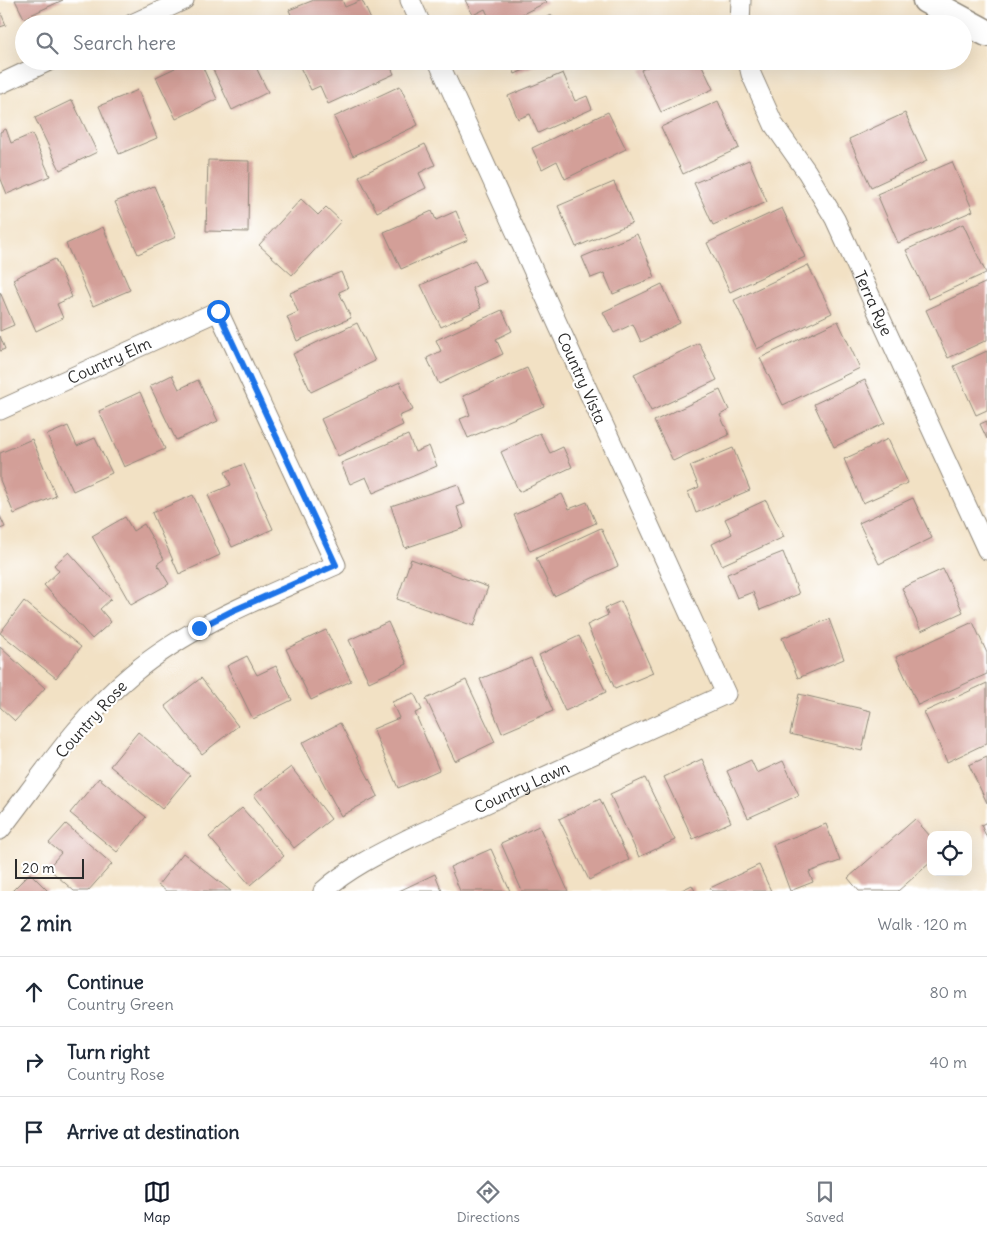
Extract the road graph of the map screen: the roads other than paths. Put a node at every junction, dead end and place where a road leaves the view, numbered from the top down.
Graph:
1 (184, 0) edge
2 (410, 0) edge
3 (741, 0) edge
4 (926, 0) edge
5 (152, 15) edge
6 (417, 15) edge
7 (740, 15) edge
8 (954, 15) edge
9 (972, 25) edge
10 (987, 33) edge
11 (30, 70) edge
12 (442, 70) edge
13 (750, 70) edge
14 (0, 84) edge
15 (0, 410) edge
16 (987, 550) edge
17 (336, 565) joint
18 (726, 694) joint
19 (0, 830) edge
20 (323, 891) edge

1 - 5 street
2 - 6 street
3 - 7 street
4 - 8 main road
9 - 10 main road
11 - 14 street
12 - 18 street, Country Vista
13 - 16 street, Terra Rye
15 - 17 street, Country Elm
17 - 19 street, Country Rose
18 - 20 street, Country Lawn

